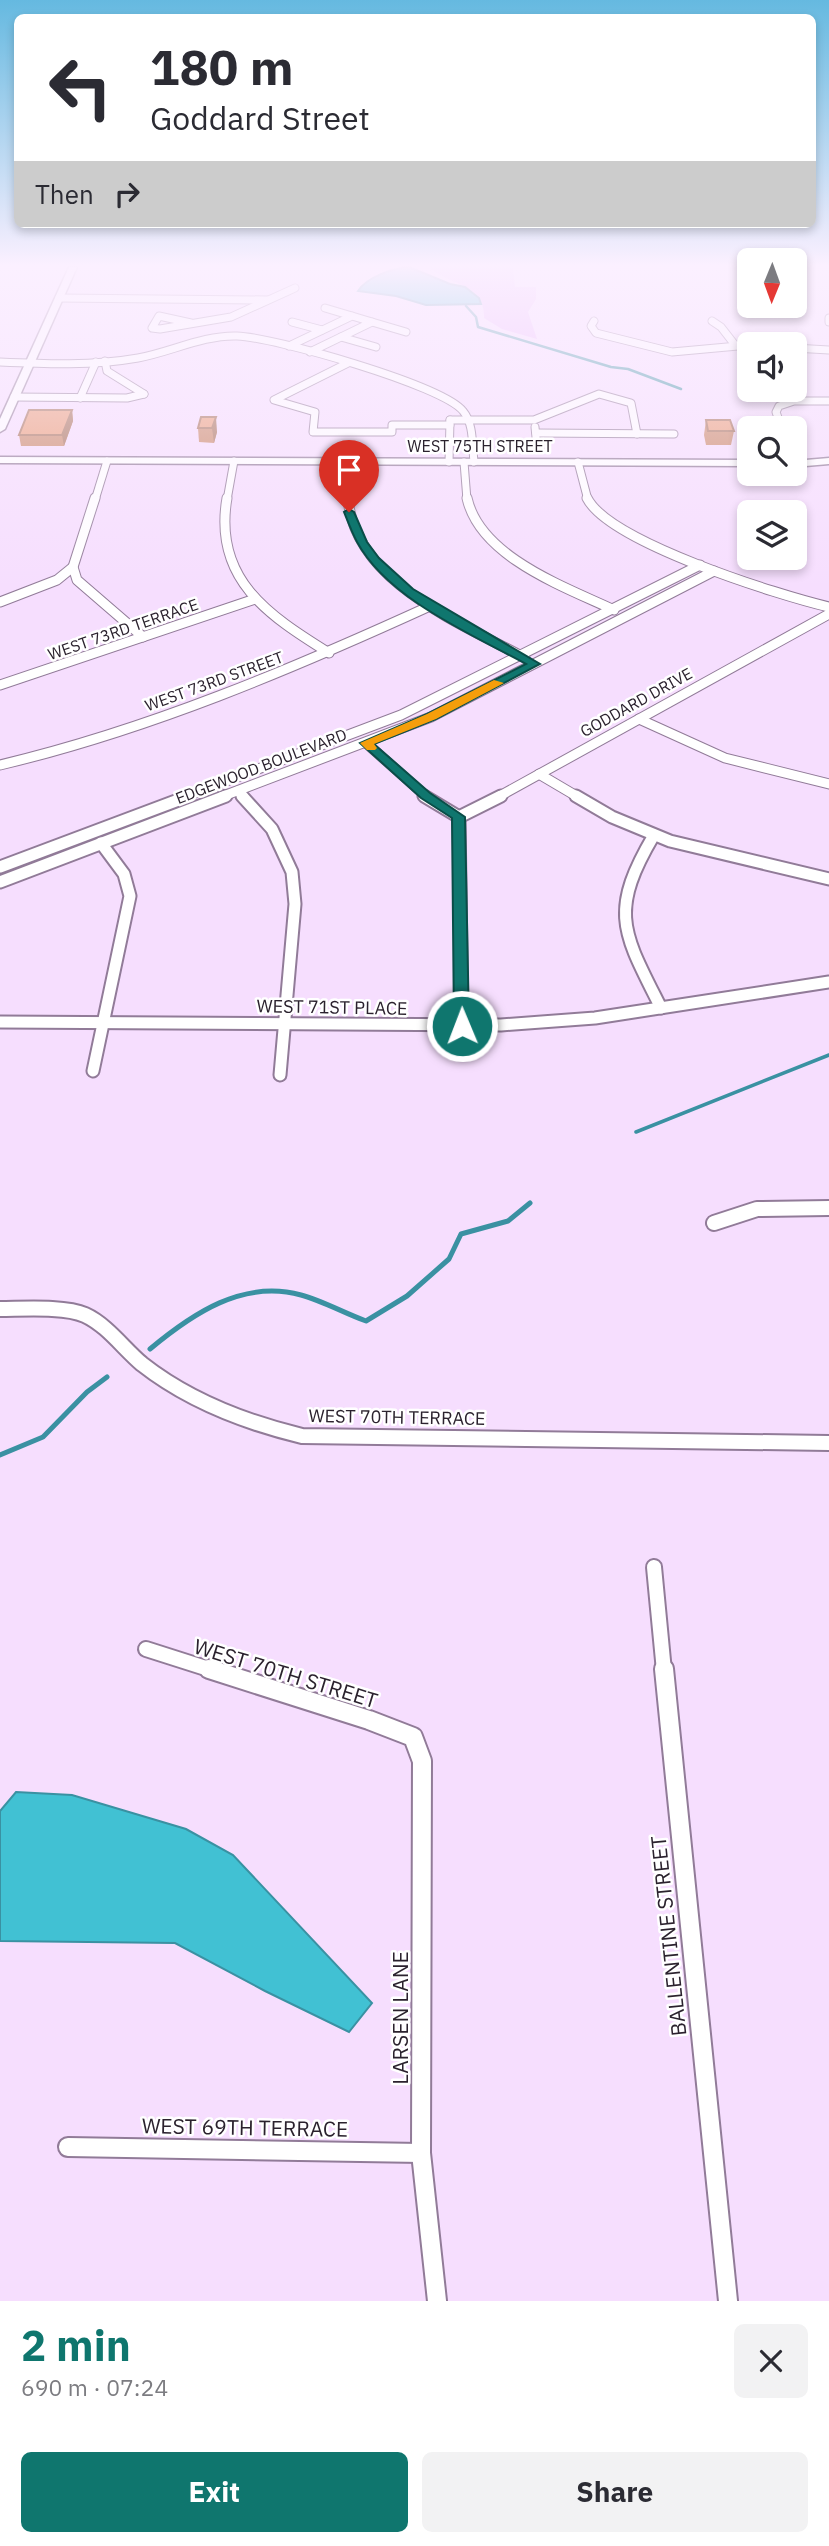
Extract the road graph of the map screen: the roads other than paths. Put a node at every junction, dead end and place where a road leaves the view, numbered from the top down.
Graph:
1 (24, 374) edge
2 (90, 374) edge
3 (112, 374) edge
4 (325, 374) edge
5 (382, 374) edge
6 (14, 397) junction
7 (80, 398) junction
8 (829, 401) edge
9 (450, 403) junction
10 (777, 416) edge
11 (468, 420) junction
12 (534, 420) junction
13 (450, 423) junction
14 (0, 429) edge
15 (536, 433) junction
16 (637, 434) junction
17 (674, 434) dead end
18 (537, 448) dead end
19 (0, 460) edge
20 (107, 461) junction
21 (234, 461) junction
22 (350, 461) junction
23 (829, 461) edge
24 (449, 462) junction
25 (469, 462) junction
26 (578, 462) junction
27 (807, 462) edge
28 (737, 463) edge
29 (807, 467) edge
30 (829, 467) edge
31 (701, 565) junction
32 (73, 567) junction
33 (714, 571) junction
34 (256, 599) junction
35 (0, 603) edge
36 (430, 606) junction
37 (829, 607) edge
38 (614, 610) junction
39 (829, 614) edge
40 (143, 637) junction
41 (329, 653) junction
42 (522, 656) junction
43 (535, 664) junction
44 (0, 685) edge
45 (639, 719) junction
46 (366, 743) junction
47 (0, 765) edge
48 (539, 774) junction
49 (829, 784) edge
50 (239, 791) junction
51 (458, 817) junction
52 (654, 835) junction
53 (101, 843) junction
54 (0, 867) edge
55 (829, 879) edge
56 (0, 882) edge
57 (829, 982) edge
58 (661, 1008) junction
59 (0, 1023) edge
60 (105, 1023) junction
61 (285, 1024) junction
62 (462, 1026) junction
63 (93, 1071) dead end
64 (280, 1076) dead end
65 (829, 1208) edge
66 (714, 1223) dead end
67 (0, 1309) edge
68 (829, 1443) edge
69 (653, 1567) dead end
70 (146, 1649) dead end
71 (413, 1737) joint
72 (68, 2147) dead end
73 (421, 2153) junction
74 (437, 2301) edge
75 (728, 2301) edge

1 - 6 street
2 - 7 street
3 - 7 street
4 - 13 street
5 - 9 street
6 - 7 street
6 - 14 street
8 - 10 street
9 - 11 street
9 - 13 street
11 - 12 street
11 - 13 street
11 - 25 street
12 - 15 street
12 - 16 street
13 - 24 street
15 - 16 street
15 - 18 street
16 - 17 street
19 - 20 main road, WEST 75TH STREET
20 - 21 main road, WEST 75TH STREET
20 - 32 street
21 - 22 main road, WEST 75TH STREET
21 - 34 street
22 - 24 main road, WEST 75TH STREET
22 - 36 street
23 - 27 main road
24 - 25 main road, WEST 75TH STREET
25 - 26 main road, WEST 75TH STREET
25 - 38 street
26 - 28 main road, WEST 75TH STREET
26 - 31 street
29 - 30 main road
31 - 33 street
31 - 38 street, EDGEWOOD BOULEVARD
32 - 35 street
32 - 40 street
33 - 37 street
33 - 43 street, EDGEWOOD BOULEVARD
34 - 40 street, WEST 73RD TERRACE
34 - 41 street
36 - 41 street, WEST 73RD STREET
36 - 42 street
38 - 42 street, EDGEWOOD BOULEVARD
39 - 45 street, GODDARD DRIVE
40 - 44 street, WEST 73RD TERRACE
41 - 47 street, WEST 73RD STREET
42 - 43 street
42 - 54 street, EDGEWOOD BOULEVARD
43 - 46 street, EDGEWOOD BOULEVARD
45 - 48 street, GODDARD DRIVE
45 - 49 street
46 - 50 street, EDGEWOOD BOULEVARD
46 - 51 street
48 - 51 street, GODDARD DRIVE
48 - 52 street
50 - 53 street, EDGEWOOD BOULEVARD
50 - 61 street
51 - 62 street
52 - 55 street
52 - 58 street
53 - 56 street, EDGEWOOD BOULEVARD
53 - 60 street
57 - 58 street, WEST 71ST PLACE
58 - 62 street, WEST 71ST PLACE
59 - 60 street, WEST 71ST PLACE
60 - 61 street, WEST 71ST PLACE
60 - 63 street
61 - 62 street, WEST 71ST PLACE
61 - 64 street
65 - 66 street
67 - 68 street, WEST 70TH TERRACE
69 - 75 street, BALLENTINE STREET
70 - 71 street, WEST 70TH STREET
71 - 73 street, LARSEN LANE
72 - 73 street, WEST 69TH TERRACE
73 - 74 street, LARSEN LANE

